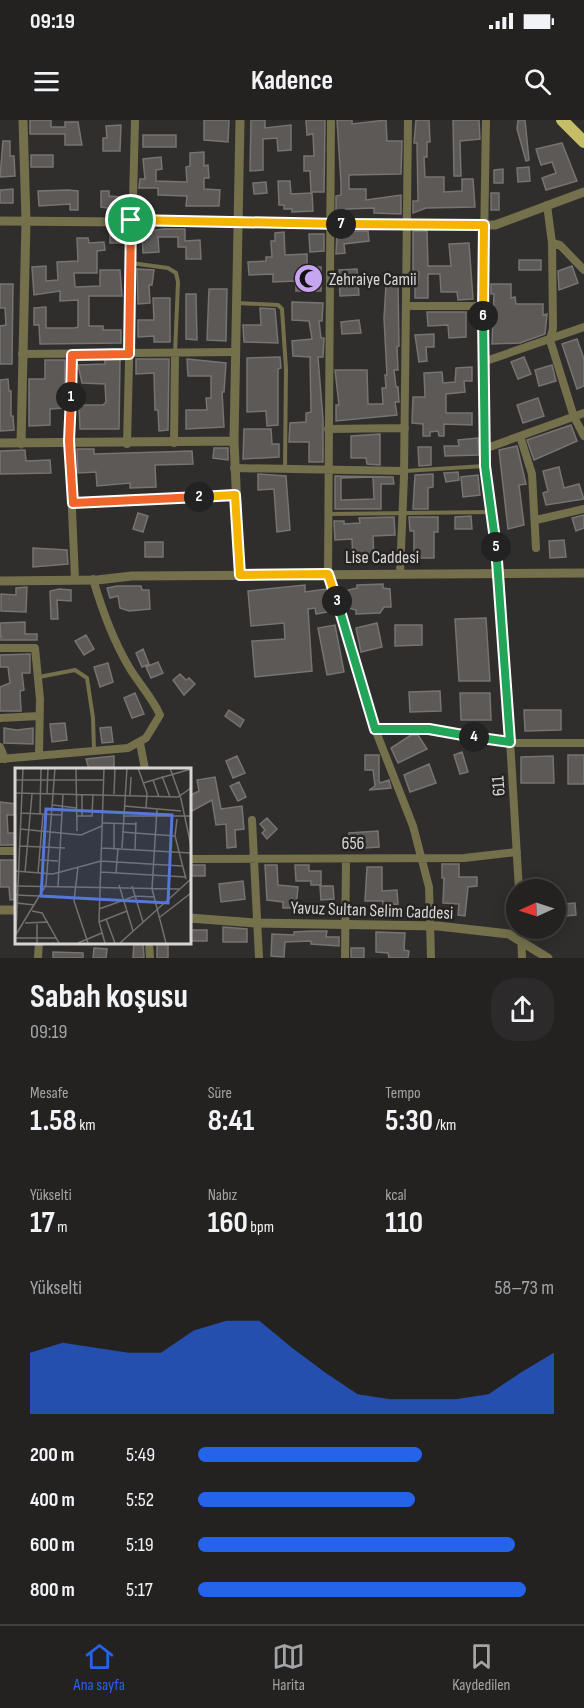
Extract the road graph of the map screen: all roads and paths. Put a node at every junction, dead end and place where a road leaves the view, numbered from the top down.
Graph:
1 (23, 120) edge
2 (135, 120) edge
3 (240, 120) edge
4 (331, 120) edge
5 (408, 120) edge
6 (486, 120) edge
7 (562, 120) edge
8 (584, 142) edge
9 (584, 192) edge
10 (548, 205) junction
11 (26, 220) junction
12 (131, 220) junction
13 (0, 221) edge
14 (239, 221) junction
15 (328, 224) junction
16 (406, 224) junction
17 (484, 225) junction
18 (552, 243) junction
19 (130, 263) junction
20 (584, 270) edge
21 (236, 303) junction
22 (406, 306) junction
23 (483, 306) junction
24 (584, 327) edge
25 (550, 340) junction
26 (235, 352) junction
27 (22, 354) junction
28 (129, 354) junction
29 (175, 354) junction
30 (72, 355) junction
31 (483, 362) junction
32 (584, 413) edge
33 (574, 417) junction
34 (405, 428) junction
35 (328, 429) junction
36 (520, 436) junction
37 (584, 436) edge
38 (69, 441) junction
39 (234, 441) junction
40 (0, 443) edge
41 (174, 443) junction
42 (21, 444) junction
43 (127, 444) junction
44 (484, 449) junction
45 (485, 466) junction
46 (234, 468) junction
47 (285, 468) junction
48 (328, 469) junction
49 (405, 471) junction
50 (235, 495) junction
51 (73, 503) junction
52 (584, 509) edge
53 (403, 512) junction
54 (490, 512) junction
55 (328, 514) junction
56 (536, 520) junction
57 (536, 548) dead end
58 (500, 573) junction
59 (584, 573) edge
60 (328, 574) junction
61 (400, 574) junction
62 (240, 575) junction
63 (75, 579) junction
64 (93, 579) junction
65 (0, 581) edge
66 (0, 648) edge
67 (38, 677) junction
68 (39, 716) junction
69 (0, 718) edge
70 (375, 729) junction
71 (510, 742) junction
72 (140, 743) junction
73 (584, 743) edge
74 (0, 747) edge
75 (94, 751) junction
76 (39, 755) junction
77 (2, 759) edge
78 (145, 768) edge
79 (252, 820) dead end
80 (15, 850) edge
81 (0, 851) edge
82 (517, 852) junction
83 (421, 857) junction
84 (255, 858) junction
85 (190, 859) edge
86 (346, 859) junction
87 (518, 879) edge
88 (190, 918) edge
89 (256, 923) junction
90 (345, 925) junction
91 (431, 926) junction
92 (521, 942) junction
93 (39, 943) edge
94 (149, 943) edge
95 (38, 958) edge
96 (150, 958) edge
97 (259, 958) edge
98 (345, 958) edge
99 (431, 958) edge
100 (522, 958) edge
101 (548, 958) edge

1 - 11 street
2 - 12 street
3 - 14 street
4 - 15 street
5 - 16 street
6 - 17 street, 611
7 - 8 highway
9 - 10 street
10 - 17 street
10 - 18 street
11 - 12 street
11 - 13 street
11 - 27 street
12 - 14 street
12 - 19 street
14 - 15 street
14 - 21 street
15 - 16 street
15 - 35 street
16 - 17 street
16 - 22 street
17 - 23 street, 611
18 - 20 street
18 - 25 street
19 - 28 street
19 - 29 lane
21 - 26 street
21 - 47 lane
22 - 23 street
22 - 34 street
23 - 31 street, 611
24 - 25 street
25 - 31 street
25 - 33 street
26 - 29 street
26 - 39 street
27 - 30 street
27 - 42 street
28 - 29 street
28 - 30 street
28 - 43 street
29 - 41 street
30 - 38 street
31 - 44 street, 611
32 - 33 street
33 - 36 street
33 - 37 street
34 - 35 street
34 - 49 street
35 - 48 street
36 - 44 street
36 - 56 street
38 - 42 street
38 - 43 street
38 - 51 street
39 - 41 street
39 - 46 street
40 - 42 street
41 - 43 street
44 - 45 street, 611
45 - 49 lane
45 - 54 street, 611
46 - 47 street
46 - 50 street
47 - 48 street
48 - 49 street
48 - 55 street
49 - 53 street
50 - 51 street
50 - 62 street
51 - 63 street
52 - 56 street
53 - 54 lane
53 - 55 lane
53 - 61 street
54 - 58 street, 611
55 - 60 street
56 - 57 street
58 - 59 street, Lise Caddesi
58 - 61 street, Lise Caddesi
58 - 71 street, 611
60 - 61 street, Lise Caddesi
60 - 62 street, Lise Caddesi
60 - 70 street
62 - 64 street, Lise Caddesi
63 - 64 street, Lise Caddesi
63 - 65 street, Lise Caddesi
64 - 72 street
66 - 67 street
67 - 68 street
67 - 75 lane
68 - 69 street
68 - 76 street
70 - 71 street
70 - 83 street
71 - 73 street
71 - 82 street, 611
72 - 75 street
72 - 78 street
74 - 77 street
75 - 76 street
76 - 77 street
79 - 84 street
80 - 81 street
82 - 83 street, 656
82 - 87 street, 611
83 - 86 street, 656
83 - 91 street
84 - 85 street, 656
84 - 86 street, 656
84 - 89 street
86 - 90 street
88 - 89 street, Yavuz Sultan Selim Caddesi
89 - 90 street, Yavuz Sultan Selim Caddesi
89 - 97 street
90 - 91 street, Yavuz Sultan Selim Caddesi
90 - 98 street
91 - 92 street, Yavuz Sultan Selim Caddesi
91 - 99 street
92 - 100 street
92 - 101 street, Yavuz Sultan Selim Caddesi
93 - 95 street
94 - 96 street

